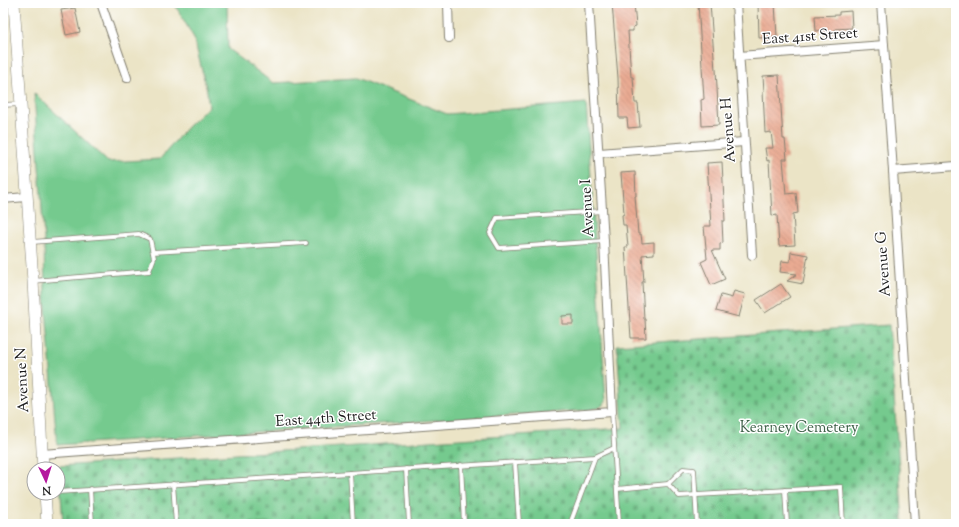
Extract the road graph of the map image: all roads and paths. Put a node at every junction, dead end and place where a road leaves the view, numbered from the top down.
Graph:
1 (14, 3) edge
2 (101, 3) edge
3 (448, 3) edge
4 (589, 3) edge
5 (736, 3) edge
6 (881, 3) edge
7 (449, 38) dead end
8 (884, 45) junction
9 (739, 56) junction
10 (127, 78) dead end
11 (20, 104) junction
12 (3, 105) edge
13 (744, 142) junction
14 (599, 153) junction
15 (956, 166) edge
16 (893, 171) junction
17 (26, 197) junction
18 (3, 199) edge
19 (602, 211) junction
20 (604, 241) junction
21 (30, 242) junction
22 (306, 243) dead end
23 (153, 252) junction
24 (752, 255) dead end
25 (32, 281) junction
26 (612, 412) junction
27 (614, 448) junction
28 (42, 454) junction
29 (594, 457) junction
30 (42, 461) edge
31 (515, 462) junction
32 (461, 465) junction
33 (406, 469) junction
34 (350, 473) junction
35 (173, 484) junction
36 (668, 484) junction
37 (617, 488) junction
38 (90, 489) junction
39 (785, 490) junction
40 (66, 491) edge
41 (696, 495) junction
42 (46, 501) edge
43 (48, 524) edge
44 (92, 524) edge
45 (176, 524) edge
46 (353, 524) edge
47 (409, 524) edge
48 (464, 524) edge
49 (519, 524) edge
50 (570, 524) edge
51 (619, 524) edge
52 (697, 524) edge
53 (787, 524) edge
54 (843, 524) edge
55 (914, 524) edge

1 - 11 main road, Avenue N
2 - 10 street
3 - 7 street
4 - 14 street, Avenue I
5 - 9 street, Avenue H
6 - 8 street, Avenue G
8 - 9 street, East 41st Street
8 - 16 street, Avenue G
9 - 13 street, Avenue H
11 - 12 lane
11 - 17 main road, Avenue N
13 - 14 street
13 - 24 street, Avenue H
14 - 19 street, Avenue I
15 - 16 street
16 - 55 street, Avenue G
17 - 18 street
17 - 21 main road, Avenue N
19 - 20 street, Avenue I
19 - 20 lane
20 - 26 street, Avenue I
21 - 23 lane
21 - 25 main road, Avenue N
22 - 23 lane
23 - 25 lane
25 - 28 main road, Avenue N
26 - 27 lane
26 - 28 street, East 44th Street
27 - 29 lane
27 - 37 lane
28 - 30 main road, Avenue N
29 - 31 lane
29 - 50 lane
31 - 32 lane
31 - 49 lane
32 - 33 lane
32 - 48 lane
33 - 34 lane
33 - 47 lane
34 - 35 lane
34 - 46 lane
35 - 38 lane
35 - 45 lane
36 - 37 lane
36 - 41 lane
36 - 41 lane
37 - 51 lane
38 - 40 lane
38 - 44 lane
39 - 41 lane
39 - 53 lane
39 - 54 lane
41 - 52 lane
42 - 43 main road

